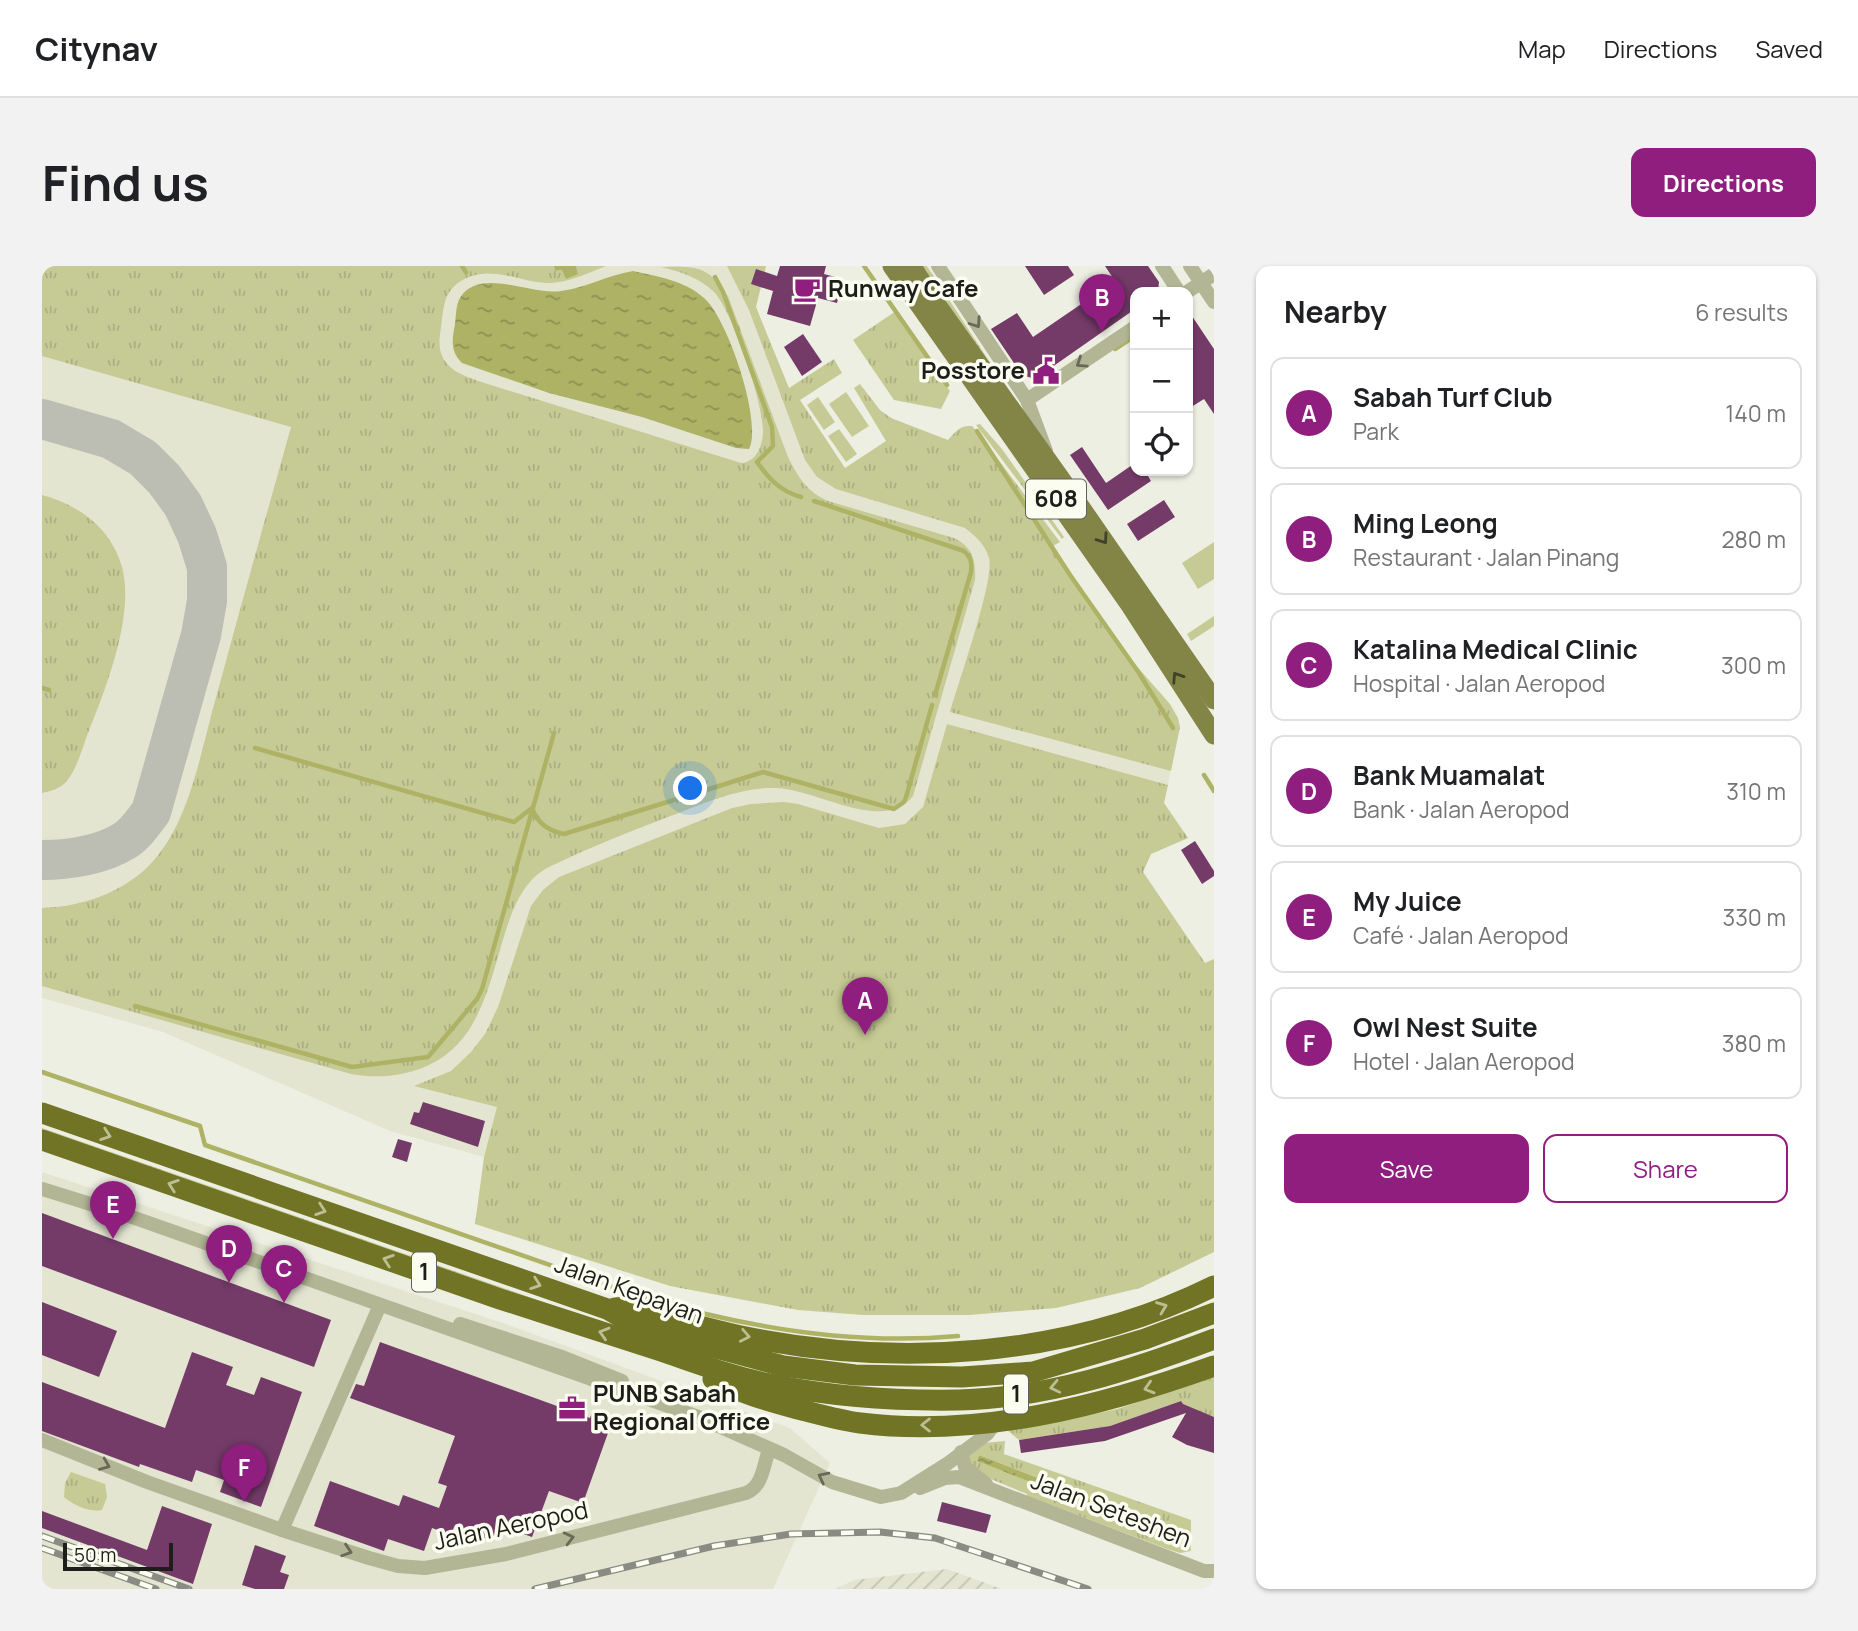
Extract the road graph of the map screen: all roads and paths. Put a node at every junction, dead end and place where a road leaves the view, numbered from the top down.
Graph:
1 (892, 266) edge
2 (912, 266) edge
3 (938, 266) edge
4 (1162, 266) edge
5 (1190, 266) edge
6 (1214, 274) edge
7 (1201, 283) junction
8 (1176, 287) edge
9 (1193, 288) edge
10 (1214, 302) edge
11 (1130, 330) edge
12 (1027, 400) junction
13 (1049, 463) junction
14 (1214, 700) edge
15 (1214, 735) edge
16 (42, 1113) edge
17 (48, 1146) edge
18 (42, 1189) edge
19 (1214, 1286) edge
20 (380, 1306) junction
21 (607, 1309) junction
22 (1214, 1313) edge
23 (1214, 1339) edge
24 (653, 1348) junction
25 (1214, 1366) edge
26 (812, 1380) junction
27 (997, 1421) junction
28 (42, 1440) edge
29 (769, 1450) junction
30 (961, 1452) junction
31 (993, 1489) junction
32 (901, 1493) junction
33 (282, 1530) junction
34 (1214, 1571) edge

15 -> 1 main road, 608
2 - 13 main road, 608
3 -> 12 street
4 - 8 street
5 - 7 street
6 - 7 street
7 - 9 street
7 - 10 street
11 -> 12 street
12 - 13 street
13 -> 14 main road, 608
16 -> 21 highway, Jalan Kepayan / 1
24 -> 17 highway, Jalan Kepayan / 1
18 - 20 street
21 -> 19 highway
20 - 29 street
20 - 33 street
21 - 26 highway, Jalan Kepayan / 1
22 - 26 highway, Jalan Kepayan / 1
23 -> 26 highway, Jalan Kepayan / 1
24 - 26 highway, Jalan Kepayan / 1
27 -> 24 highway
25 -> 27 highway
27 - 30 street
28 -> 33 street, Jalan Aeropod
32 -> 29 street
33 -> 29 street, Jalan Aeropod
30 - 31 street, Jalan Seteshen
30 - 32 street
31 - 32 street, Jalan Seteshen
31 - 34 street, Jalan Seteshen

